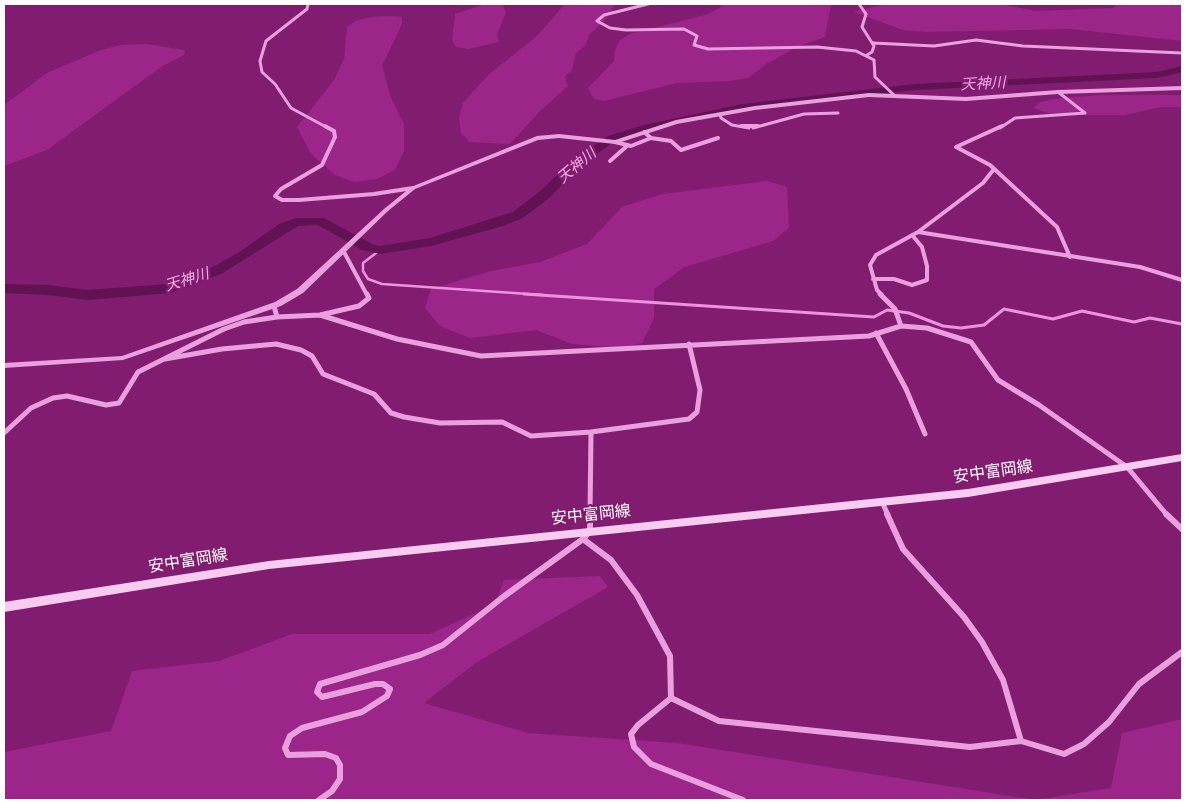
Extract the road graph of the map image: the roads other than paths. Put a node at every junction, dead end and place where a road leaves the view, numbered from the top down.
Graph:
1 (308, 4) edge
2 (648, 4) edge
3 (859, 4) edge
4 (873, 43) junction
5 (1182, 53) edge
6 (867, 55) junction
7 (1182, 88) edge
8 (1058, 92) junction
9 (892, 93) junction
10 (838, 112) dead end
11 (720, 114) junction
12 (644, 132) junction
13 (651, 138) junction
14 (718, 138) dead end
15 (613, 142) junction
16 (627, 146) junction
17 (610, 161) dead end
18 (994, 169) junction
19 (413, 188) junction
20 (918, 232) junction
21 (912, 235) junction
22 (347, 249) junction
23 (1070, 258) junction
24 (873, 279) junction
25 (1182, 280) edge
26 (274, 306) junction
27 (320, 316) junction
28 (277, 317) junction
29 (901, 326) junction
30 (876, 333) junction
31 (689, 344) junction
32 (165, 359) junction
33 (4, 366) edge
34 (591, 432) junction
35 (4, 433) edge
36 (925, 434) dead end
37 (1182, 457) edge
38 (1127, 467) junction
39 (882, 502) junction
40 (1182, 529) edge
41 (586, 535) junction
42 (4, 606) edge
43 (1182, 652) edge
44 (671, 698) junction
45 (1021, 741) junction
46 (319, 800) edge
47 (743, 800) edge

1 - 19 street
2 - 6 street
3 - 4 street
4 - 5 street
4 - 6 street
6 - 9 street
7 - 8 street
8 - 9 street
8 - 18 street
9 - 11 street
10 - 11 street
11 - 12 street
12 - 13 street
12 - 15 street
13 - 14 street
13 - 16 street
15 - 16 street
15 - 19 street
16 - 17 street
18 - 20 street
18 - 23 street
19 - 22 street
20 - 21 street
20 - 23 street
21 - 24 street
21 - 24 street
22 - 26 street
22 - 27 street
23 - 25 street
24 - 29 street
26 - 28 street
26 - 33 street
27 - 28 street
27 - 31 street
28 - 32 street
29 - 30 street
29 - 38 street
30 - 31 street
30 - 36 street
31 - 34 street
32 - 34 street
32 - 35 street
34 - 41 street
37 - 38 main road, 安中富岡線
38 - 39 main road, 安中富岡線
38 - 40 street
39 - 41 main road, 安中富岡線
39 - 45 street
41 - 42 main road, 安中富岡線
41 - 44 street
41 - 46 street
43 - 45 street
44 - 45 street
44 - 47 street

